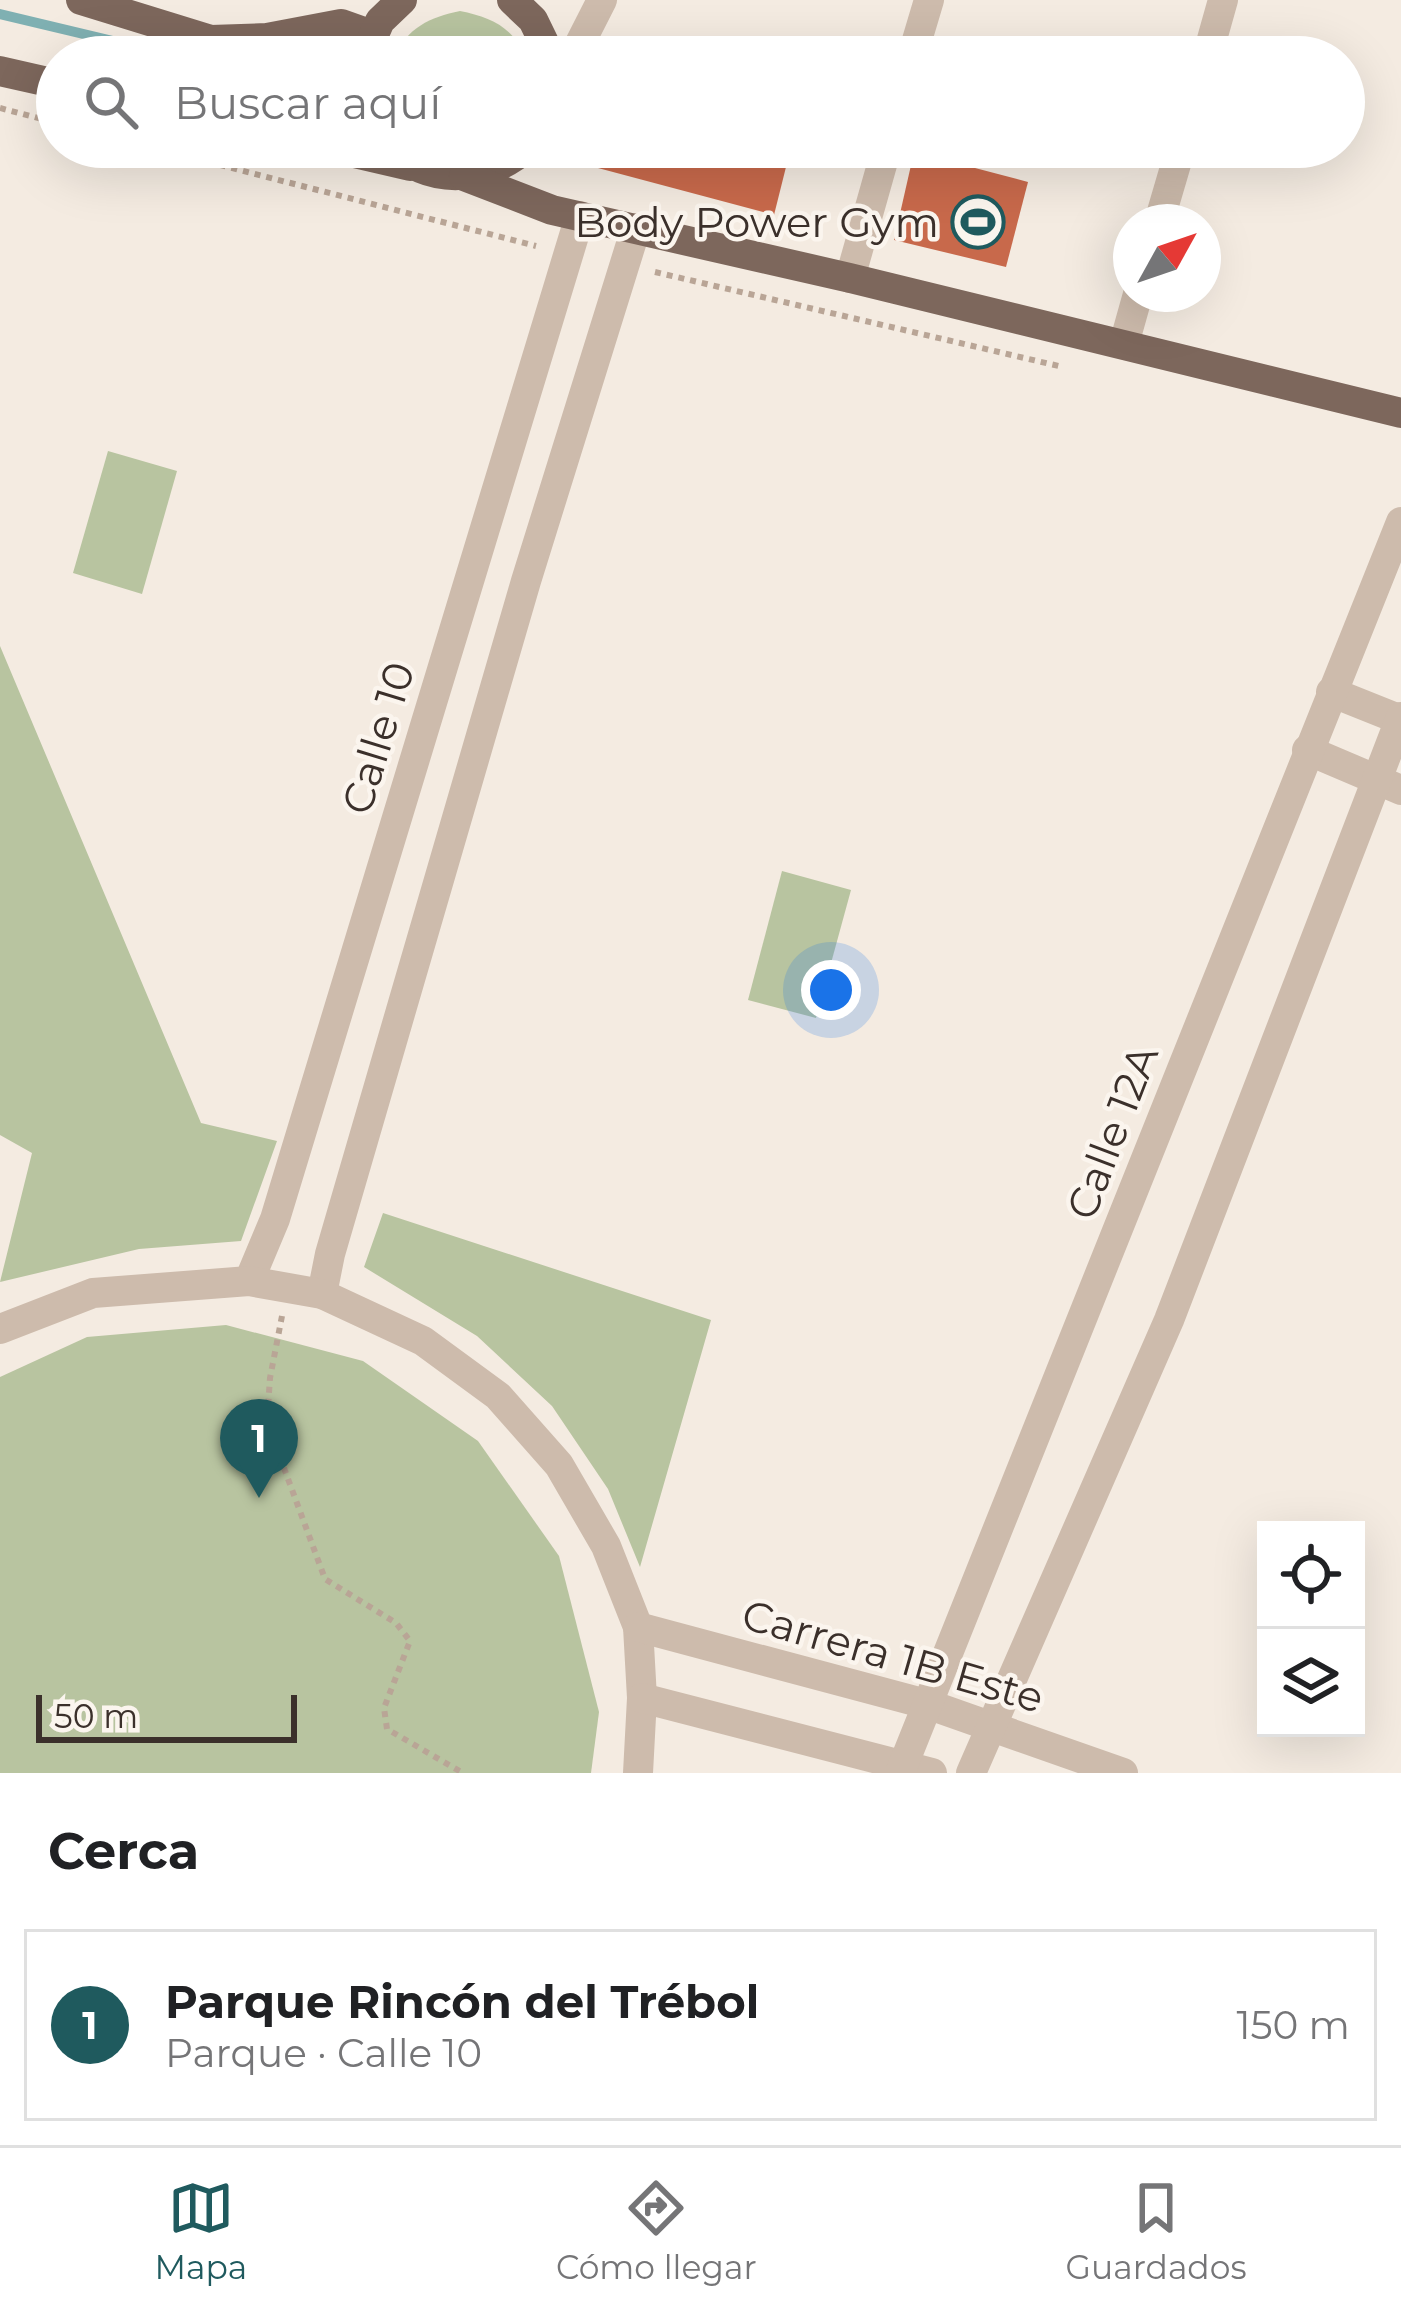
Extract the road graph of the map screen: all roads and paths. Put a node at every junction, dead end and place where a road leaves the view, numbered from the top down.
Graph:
1 (81, 0) edge
2 (402, 0) edge
3 (512, 0) edge
4 (602, 0) edge
5 (928, 0) edge
6 (1223, 0) edge
7 (198, 36) edge
8 (278, 36) edge
9 (356, 36) edge
10 (375, 36) edge
11 (543, 36) edge
12 (583, 36) edge
13 (918, 36) edge
14 (1213, 36) edge
15 (0, 71) edge
16 (36, 79) edge
17 (0, 108) edge
18 (36, 117) edge
19 (232, 168) edge
20 (417, 168) edge
21 (494, 168) edge
22 (531, 168) edge
23 (881, 168) edge
24 (1175, 168) edge
25 (421, 169) joint
26 (464, 176) junction
27 (1164, 204) edge
28 (566, 213) junction
29 (636, 228) junction
30 (568, 254) junction
31 (625, 265) junction
32 (850, 278) junction
33 (1133, 312) edge
34 (1124, 344) junction
35 (1082, 371) dead end
36 (1401, 413) edge
37 (1401, 522) edge
38 (1330, 692) junction
39 (1401, 719) edge
40 (1307, 750) junction
41 (1388, 785) edge
42 (249, 1281) junction
43 (287, 1289) junction
44 (322, 1294) junction
45 (0, 1329) edge
46 (638, 1627) junction
47 (642, 1698) junction
48 (930, 1705) junction
49 (990, 1725) junction
50 (912, 1770) edge
51 (463, 1773) edge
52 (638, 1773) edge
53 (971, 1773) edge
54 (1123, 1773) edge

1 - 7 main road
2 - 10 main road
3 - 11 main road
4 - 12 street
5 - 13 street
6 - 14 street
8 - 9 main road
15 - 16 main road
17 - 18 path
19 - 30 path
20 - 25 main road
21 - 26 main road
22 - 28 main road
23 - 32 street
24 - 27 street
25 - 26 main road
26 - 28 main road
28 - 29 main road
28 - 30 street, Calle 10
29 - 31 street
29 - 32 main road
30 - 42 street, Calle 10
31 - 35 path
31 - 44 street
32 - 34 main road
33 - 34 street
34 - 36 main road
37 - 38 street, Calle 12A
38 - 39 street
38 - 40 street, Calle 12A
39 - 41 street
40 - 41 street
40 - 48 street, Calle 12A
41 - 49 street
42 - 43 street
42 - 45 street
43 - 44 street
43 - 51 path
44 - 46 street
46 - 47 street
46 - 48 street, Carrera 1B Este
47 - 50 street
47 - 52 street
48 - 49 street, Carrera 1B Este
48 - 50 street, Calle 12A
49 - 53 street
49 - 54 street, Carrera 1B Este

